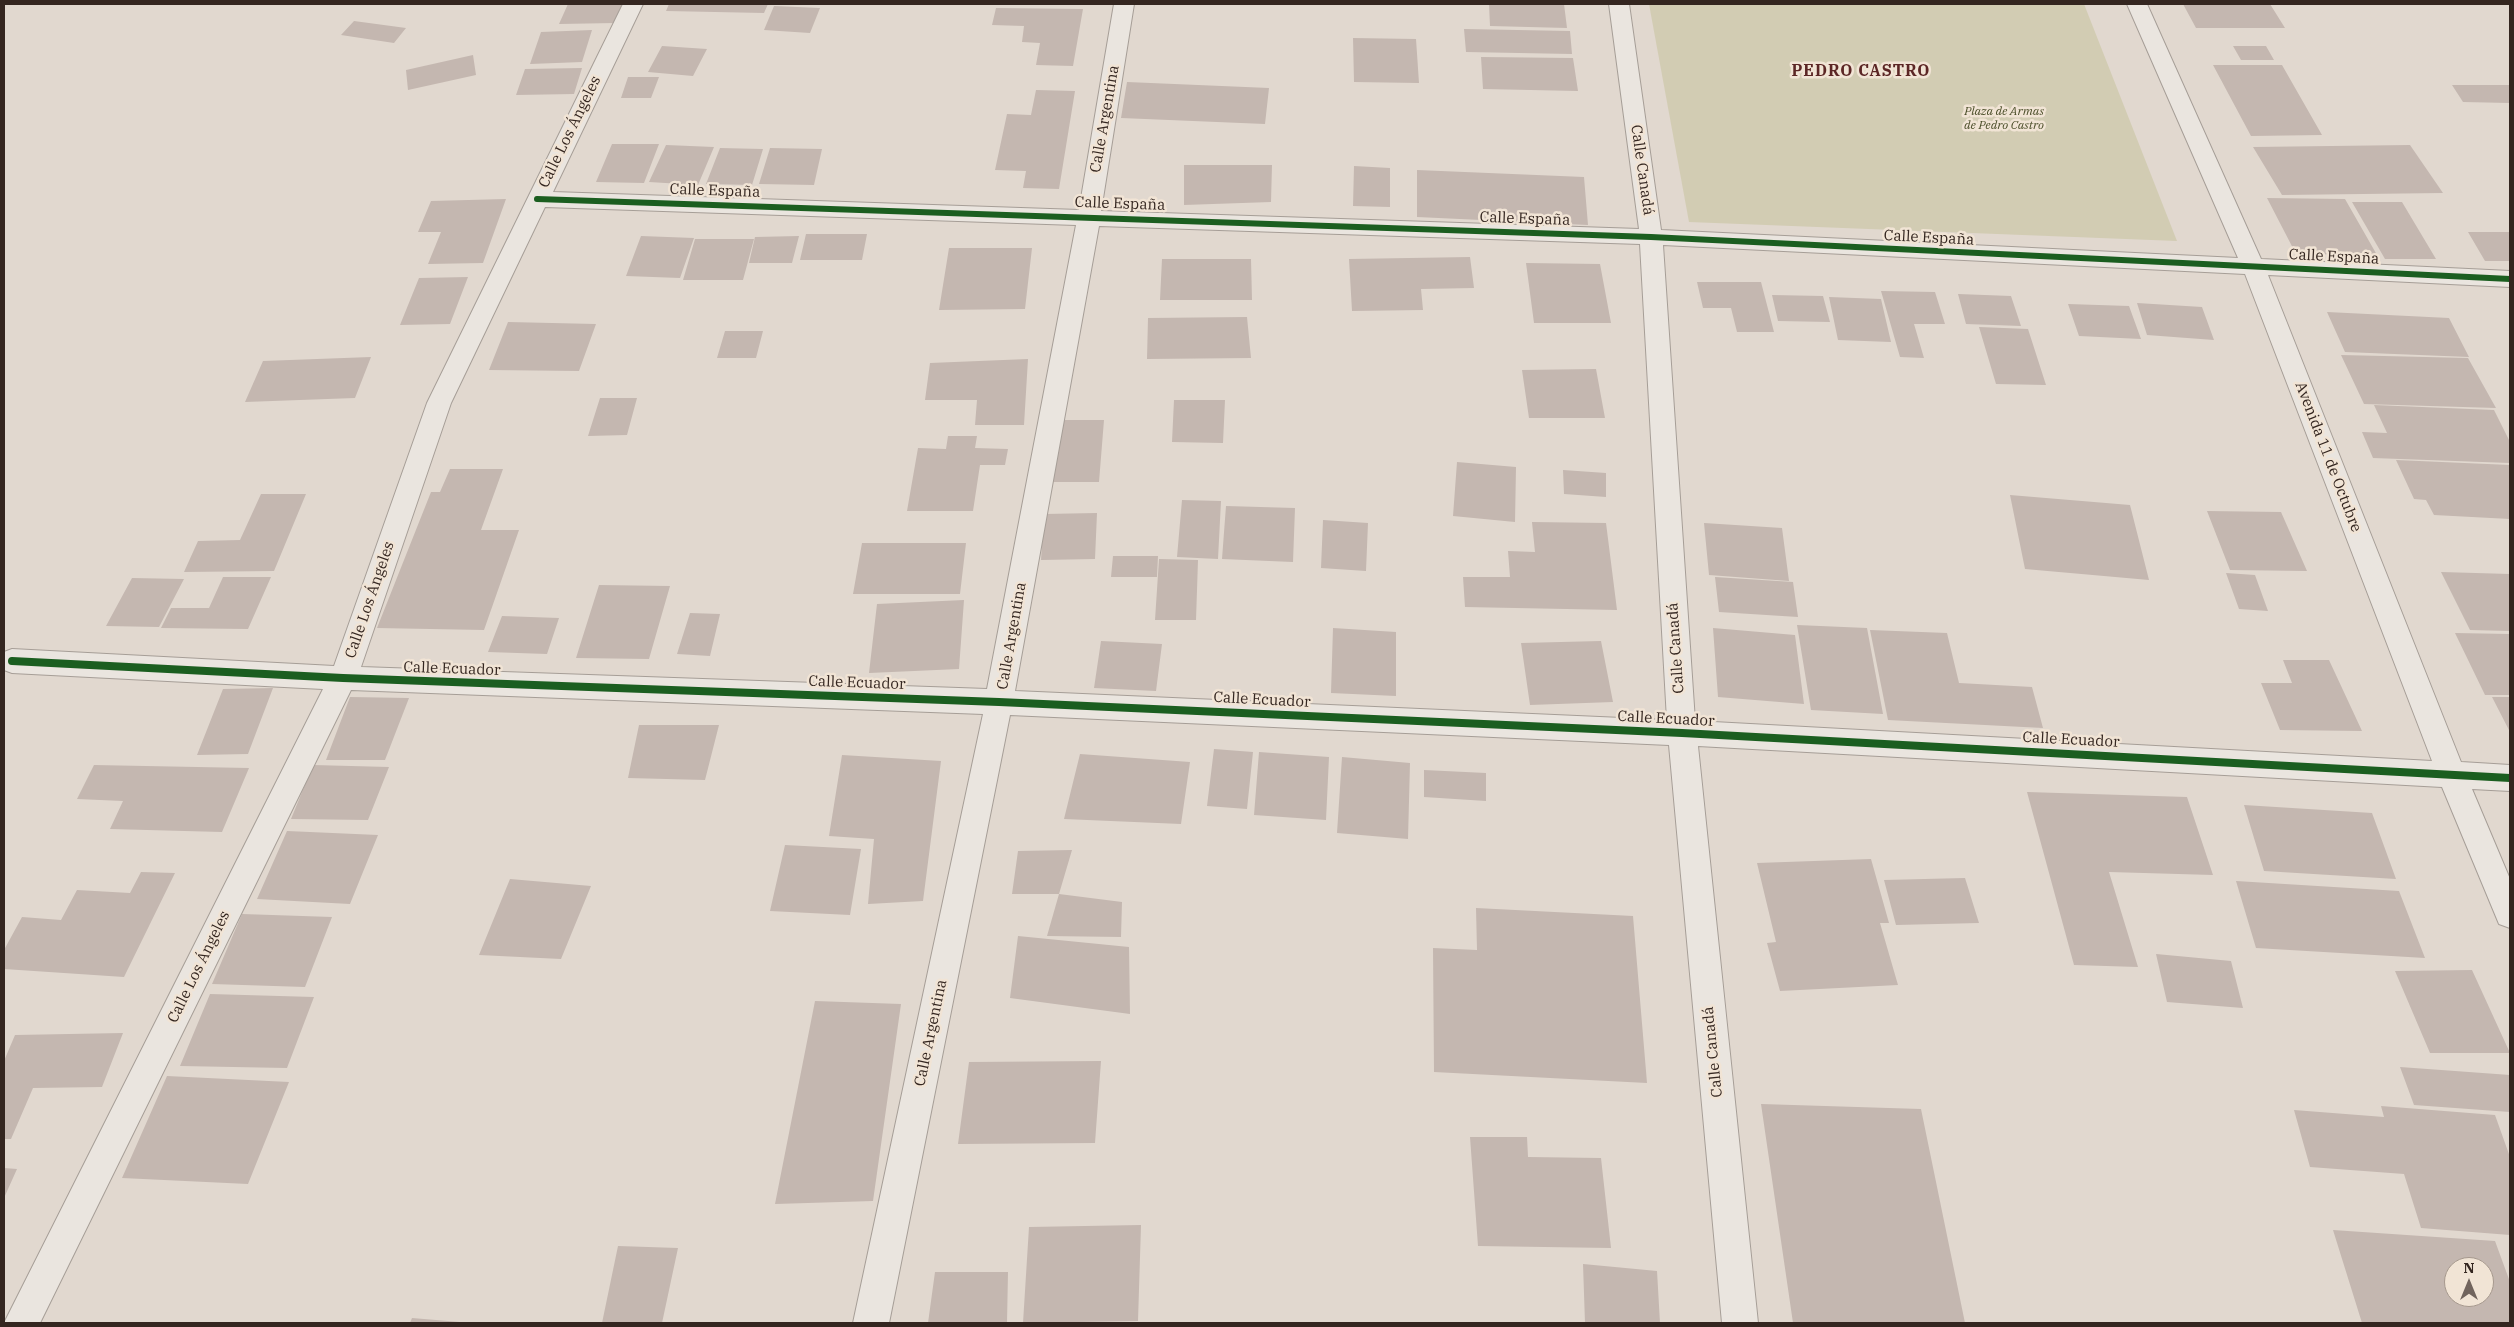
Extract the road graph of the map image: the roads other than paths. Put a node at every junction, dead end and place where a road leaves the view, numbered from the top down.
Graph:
1 (633, 4) edge
2 (1124, 4) edge
3 (1619, 4) edge
4 (2137, 4) edge
5 (537, 199) junction
6 (1089, 216) junction
7 (1651, 237) junction
8 (2254, 268) junction
9 (2510, 279) edge
10 (12, 661) dead end
11 (342, 678) junction
12 (999, 702) junction
13 (1682, 734) junction
14 (2451, 774) junction
15 (2510, 778) edge
16 (2510, 914) edge
17 (22, 1323) edge
18 (871, 1323) edge
19 (1740, 1323) edge

1 - 5 street, Calle Los Ángeles
2 - 6 street, Calle Argentina
3 - 7 street, Calle Canadá
4 - 8 street, Avenida 11 de Octubre
5 - 6 street, Calle España
5 - 11 street, Calle Los Ángeles
6 - 7 street, Calle España
6 - 12 street, Calle Argentina
7 - 8 street, Calle España
7 - 13 street, Calle Canadá
8 - 9 street, Calle España
8 - 14 street, Avenida 11 de Octubre
10 - 11 street, Calle Ecuador
11 - 12 street, Calle Ecuador
11 - 17 street, Calle Los Ángeles
12 - 13 street, Calle Ecuador
12 - 18 street, Calle Argentina
13 - 14 street, Calle Ecuador
13 - 19 street, Calle Canadá
14 - 15 street, Calle Ecuador
14 - 16 street, Avenida 11 de Octubre

